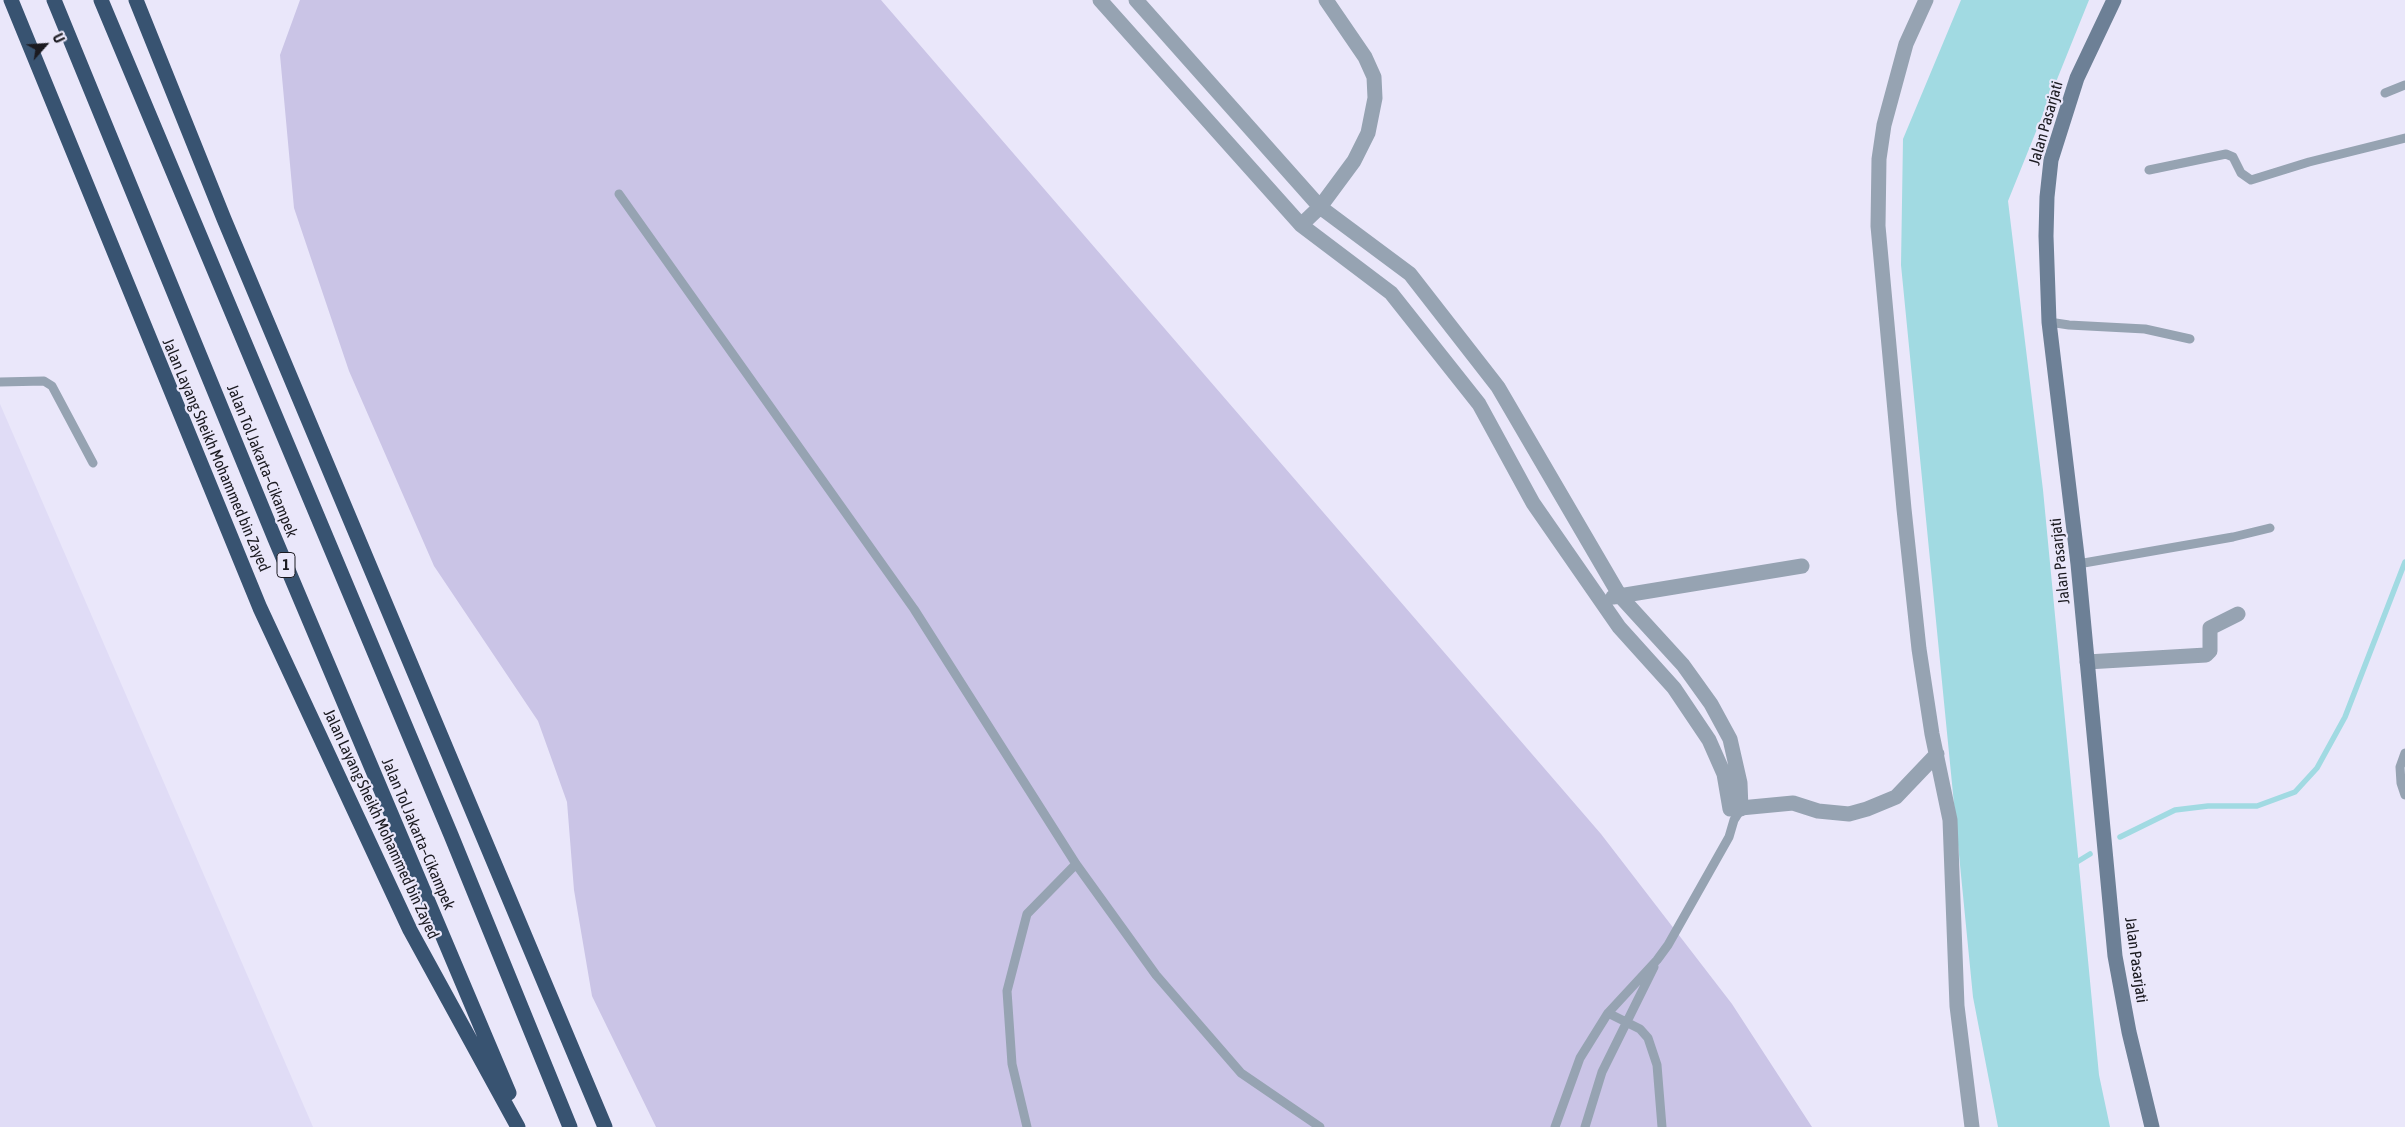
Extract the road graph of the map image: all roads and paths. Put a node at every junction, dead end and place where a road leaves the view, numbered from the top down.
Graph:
1 (11, 0) edge
2 (54, 0) edge
3 (101, 0) edge
4 (136, 0) edge
5 (1100, 0) edge
6 (1136, 0) edge
7 (1326, 0) edge
8 (1926, 0) edge
9 (2114, 0) edge
10 (2405, 85) edge
11 (2385, 93) dead end
12 (2405, 138) edge
13 (2149, 170) dead end
14 (619, 194) dead end
15 (1320, 207) junction
16 (1301, 225) junction
17 (2049, 322) junction
18 (2190, 338) dead end
19 (0, 382) edge
20 (94, 464) dead end
21 (2270, 528) dead end
22 (2078, 564) junction
23 (1802, 566) dead end
24 (1620, 596) junction
25 (1600, 600) junction
26 (2238, 614) dead end
27 (2087, 662) junction
28 (2405, 753) edge
29 (1937, 754) junction
30 (2405, 794) edge
31 (1735, 813) junction
32 (1076, 864) junction
33 (1657, 960) junction
34 (1608, 1013) junction
35 (1628, 1023) junction
36 (518, 1127) edge
37 (523, 1127) edge
38 (570, 1127) edge
39 (605, 1127) edge
40 (1027, 1127) edge
41 (1320, 1127) edge
42 (1555, 1127) edge
43 (1584, 1127) edge
44 (1662, 1127) edge
45 (1972, 1127) edge
46 (2152, 1127) edge

1 - 36 highway, Jalan Layang Sheikh Mohammed bin Zayed
2 - 37 highway, Jalan Tol Jakarta–Cikampek / 1
3 - 38 highway, Jalan Tol Jakarta–Cikampek
4 - 39 highway
5 - 16 street
6 - 15 street
7 - 15 street
8 - 29 street
9 - 17 main road, Jalan Pasarjati
10 - 11 lane
12 - 13 lane
14 - 32 lane
15 - 16 street
15 - 24 street
16 - 25 street
17 - 18 lane
17 - 22 main road, Jalan Pasarjati
19 - 20 lane
21 - 22 lane
22 - 27 main road, Jalan Pasarjati
23 - 24 street
24 - 25 street
24 - 31 street
25 - 31 street
26 - 27 street
27 - 46 main road, Jalan Pasarjati
28 - 30 lane
29 - 31 street
29 - 45 street
31 - 33 lane
32 - 40 lane
32 - 41 lane
33 - 34 lane
33 - 35 lane
34 - 35 lane
34 - 42 lane
35 - 43 lane
35 - 44 lane

